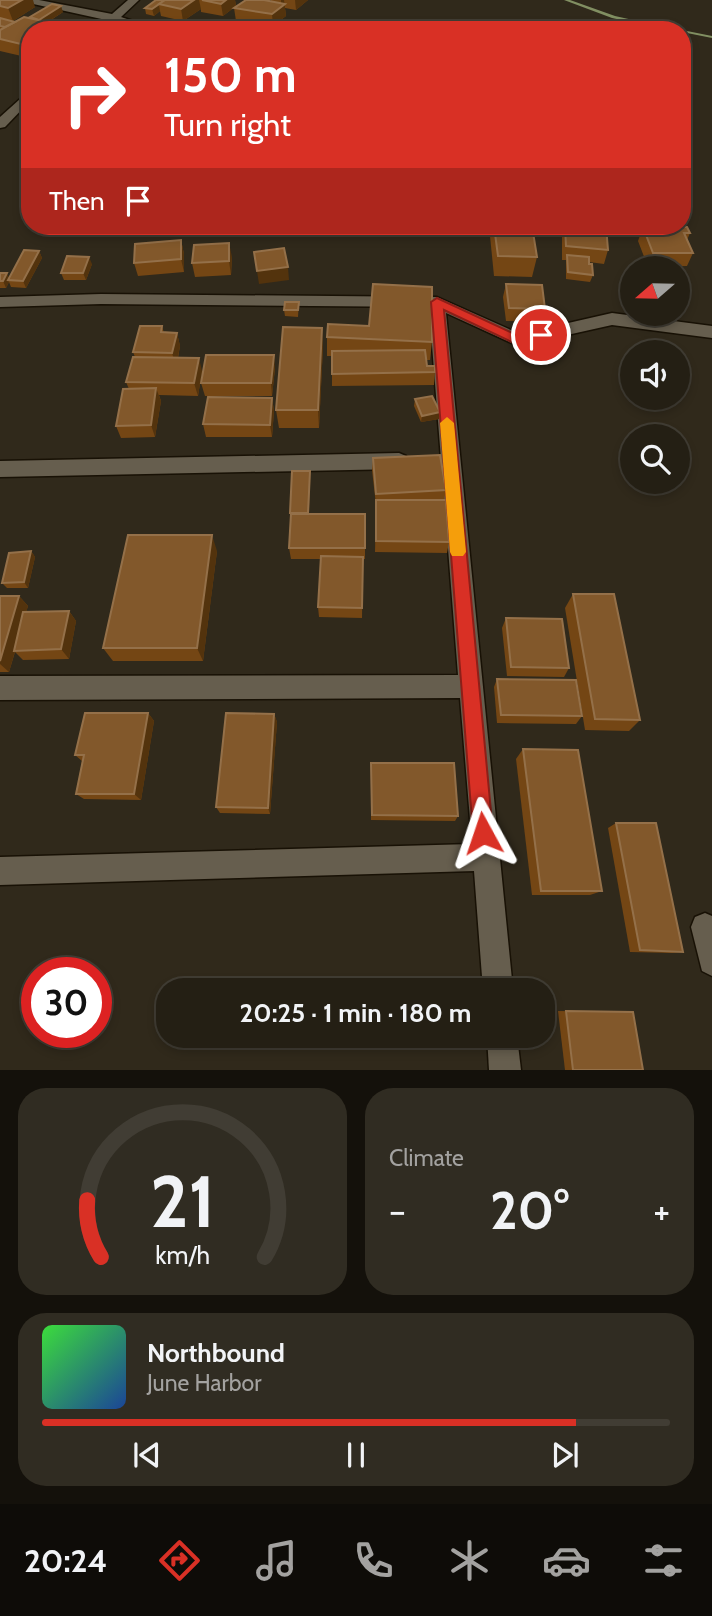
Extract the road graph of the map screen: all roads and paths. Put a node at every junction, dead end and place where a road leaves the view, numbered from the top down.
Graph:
1 (20, 0) edge
2 (134, 0) edge
3 (112, 20) junction
4 (116, 21) edge
5 (21, 103) edge
6 (0, 124) edge
7 (0, 302) edge
8 (437, 302) junction
9 (712, 332) edge
10 (436, 460) junction
11 (0, 469) edge
12 (469, 686) junction
13 (0, 688) edge
14 (486, 858) junction
15 (0, 871) edge
16 (705, 927) dead end
17 (712, 961) edge
18 (497, 978) edge
19 (503, 1048) edge
20 (505, 1070) edge

1 - 3 street
2 - 3 street
3 - 4 street
5 - 6 street
7 - 8 street
8 - 9 street
8 - 10 street
10 - 11 street
10 - 12 street
12 - 13 street
12 - 14 street
14 - 15 street
14 - 18 street
16 - 17 street
19 - 20 street

